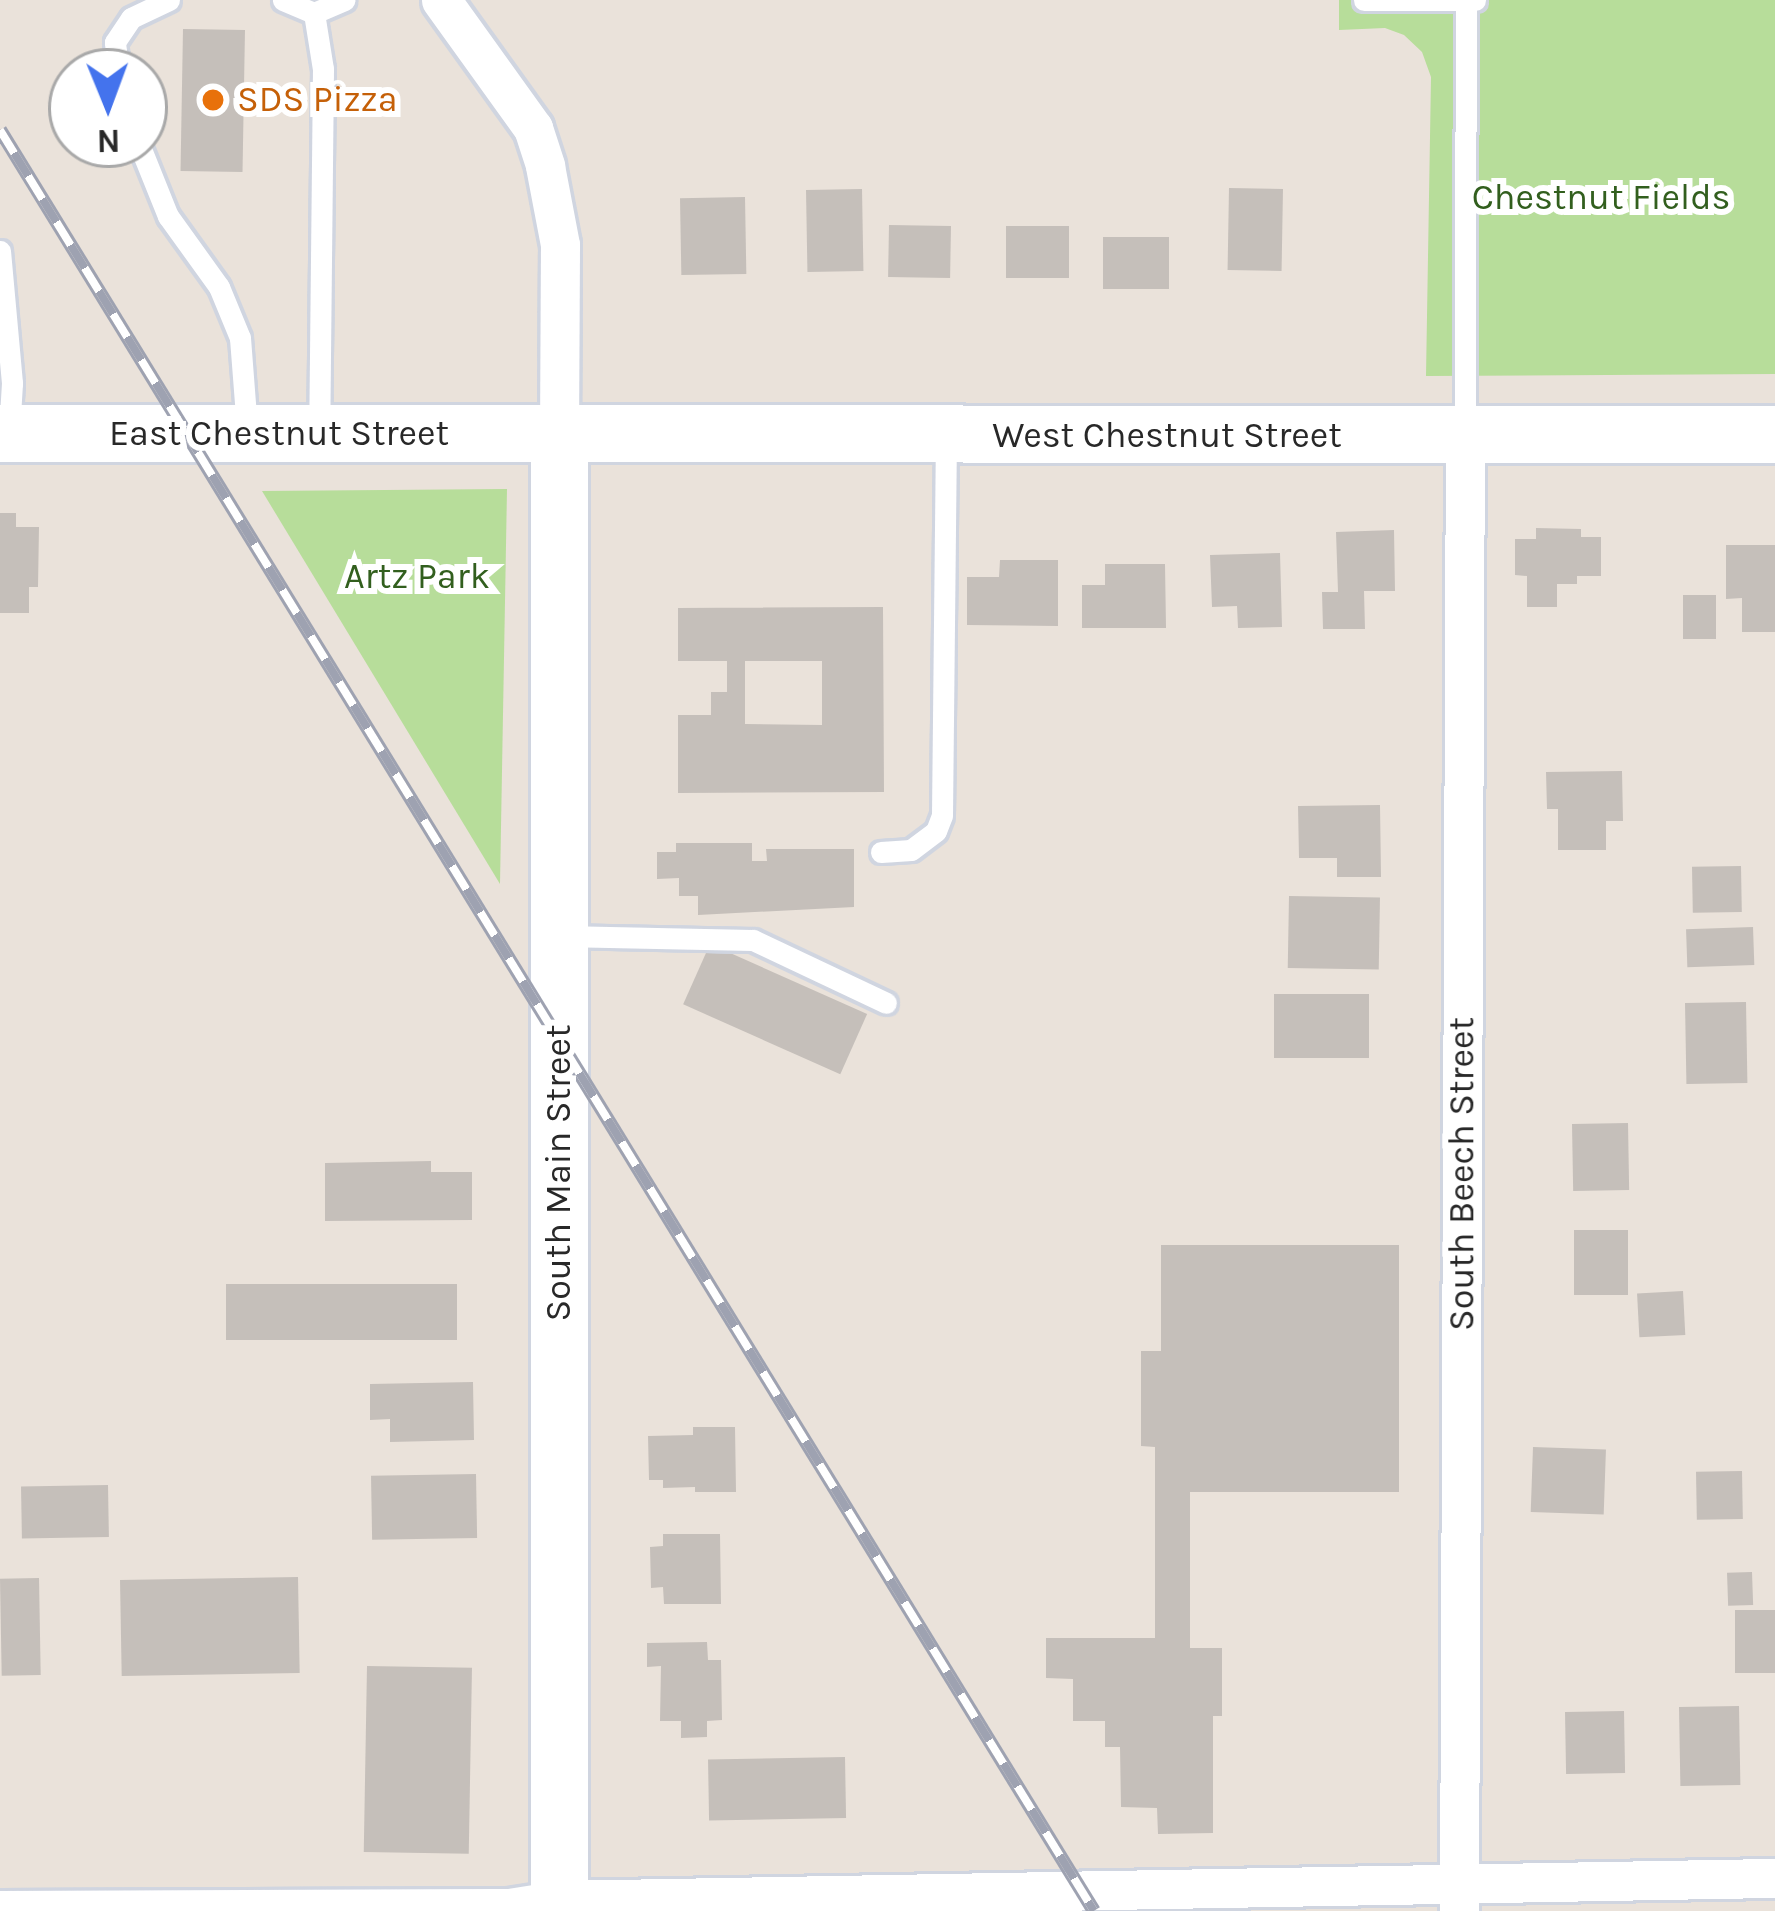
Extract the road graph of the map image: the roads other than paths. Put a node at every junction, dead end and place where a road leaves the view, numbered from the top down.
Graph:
1 (170, 0) edge
2 (283, 0) edge
3 (344, 0) edge
4 (441, 0) edge
5 (1364, 0) edge
6 (1403, 0) edge
7 (1471, 0) edge
8 (314, 13) junction
9 (116, 48) edge
10 (149, 168) edge
11 (0, 251) edge
12 (4, 433) edge
13 (248, 434) junction
14 (319, 434) junction
15 (559, 434) junction
16 (1775, 434) edge
17 (946, 436) junction
18 (1465, 436) junction
19 (881, 852) dead end
20 (559, 936) junction
21 (886, 1003) dead end
22 (1775, 1878) edge
23 (1458, 1897) edge
24 (559, 1905) edge
25 (0, 1910) edge

1 - 9 lane
2 - 8 lane
3 - 8 lane
4 - 15 street
5 - 6 lane
6 - 7 lane
7 - 18 lane
8 - 14 lane
10 - 13 lane
11 - 12 lane
12 - 13 main road, East Chestnut Street
13 - 14 main road, East Chestnut Street
14 - 15 main road, East Chestnut Street
15 - 17 main road, West Chestnut Street
15 - 20 main road, South Main Street
16 - 18 main road, West Chestnut Street
17 - 18 main road, West Chestnut Street
17 - 19 lane
18 - 23 street, South Beech Street
20 - 21 lane
20 - 24 main road, South Main Street
22 - 23 street
23 - 24 street
24 - 25 street

